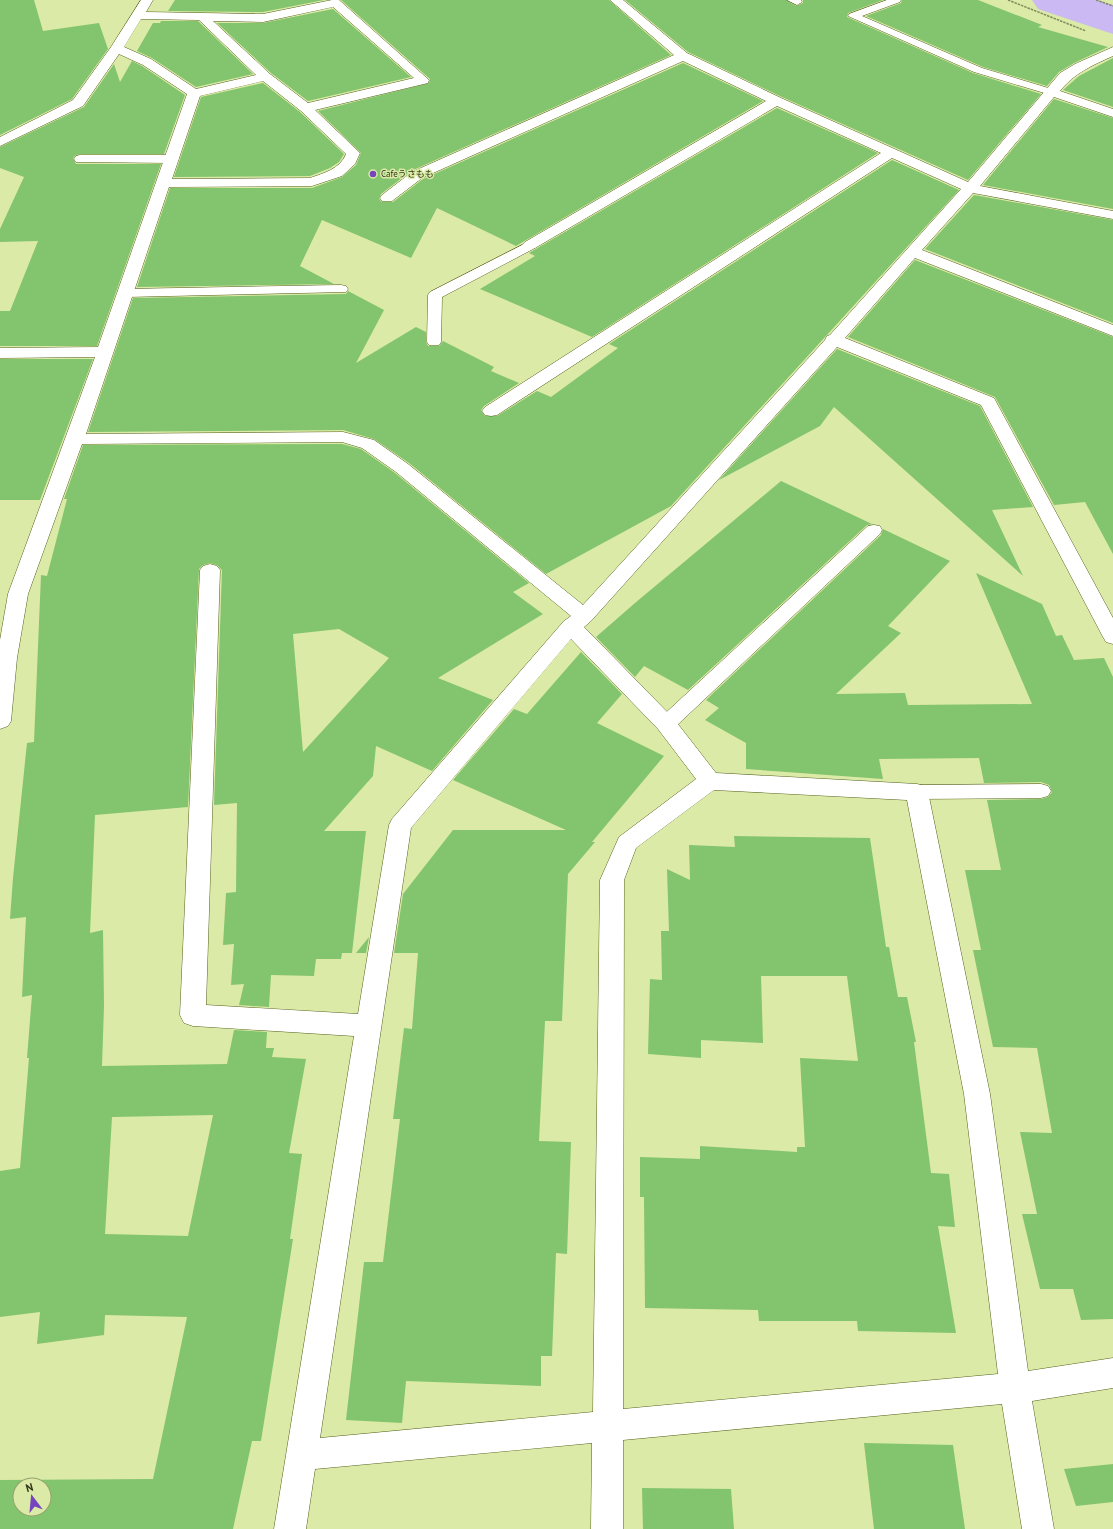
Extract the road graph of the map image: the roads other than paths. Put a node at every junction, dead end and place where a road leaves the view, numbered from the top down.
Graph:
1 (147, 0) edge
2 (616, 0) edge
3 (896, 0) edge
4 (139, 15) junction
5 (202, 18) junction
6 (117, 48) junction
7 (1113, 50) edge
8 (682, 56) junction
9 (265, 77) junction
10 (1051, 92) junction
11 (194, 93) junction
12 (776, 101) junction
13 (306, 108) junction
14 (1113, 112) edge
15 (0, 142) edge
16 (891, 153) junction
17 (80, 159) dead end
18 (173, 159) junction
19 (165, 184) junction
20 (970, 188) junction
21 (387, 198) dead end
22 (1113, 216) edge
23 (530, 245) joint
24 (913, 252) junction
25 (341, 289) dead end
26 (126, 293) junction
27 (1113, 331) edge
28 (833, 339) junction
29 (434, 342) dead end
30 (105, 352) junction
31 (0, 353) edge
32 (491, 411) dead end
33 (75, 439) junction
34 (874, 530) dead end
35 (210, 570) dead end
36 (578, 621) junction
37 (1113, 637) edge
38 (4, 658) edge
39 (0, 721) edge
40 (666, 724) junction
41 (710, 780) junction
42 (1041, 790) dead end
43 (917, 792) junction
44 (368, 1026) junction
45 (1113, 1373) edge
46 (1015, 1388) junction
47 (607, 1425) junction
48 (301, 1455) junction
49 (290, 1529) edge
50 (607, 1529) edge
51 (1038, 1529) edge

1 - 4 street
2 - 8 street
3 - 10 lane
4 - 5 street
4 - 6 street
5 - 9 street
5 - 13 street
6 - 11 street
6 - 15 street
7 - 10 street
8 - 12 street
8 - 21 street
9 - 11 street
9 - 13 street
10 - 14 street
10 - 20 street
11 - 18 street
12 - 16 street
12 - 23 street
13 - 19 street
16 - 20 street
16 - 32 street
17 - 18 lane
18 - 19 street
19 - 26 street
20 - 22 street
20 - 24 street
23 - 29 lane
24 - 27 street
24 - 28 street
25 - 26 lane
26 - 30 street
28 - 36 street
28 - 37 street
30 - 31 street
30 - 33 street
33 - 36 street
33 - 38 street
34 - 40 lane
35 - 44 street
36 - 40 street
36 - 44 street
38 - 39 street
40 - 41 street
41 - 43 street
41 - 47 street
42 - 43 lane
43 - 46 street
44 - 48 street
45 - 46 street
46 - 47 street
46 - 51 street
47 - 48 street
47 - 50 street
48 - 49 street

